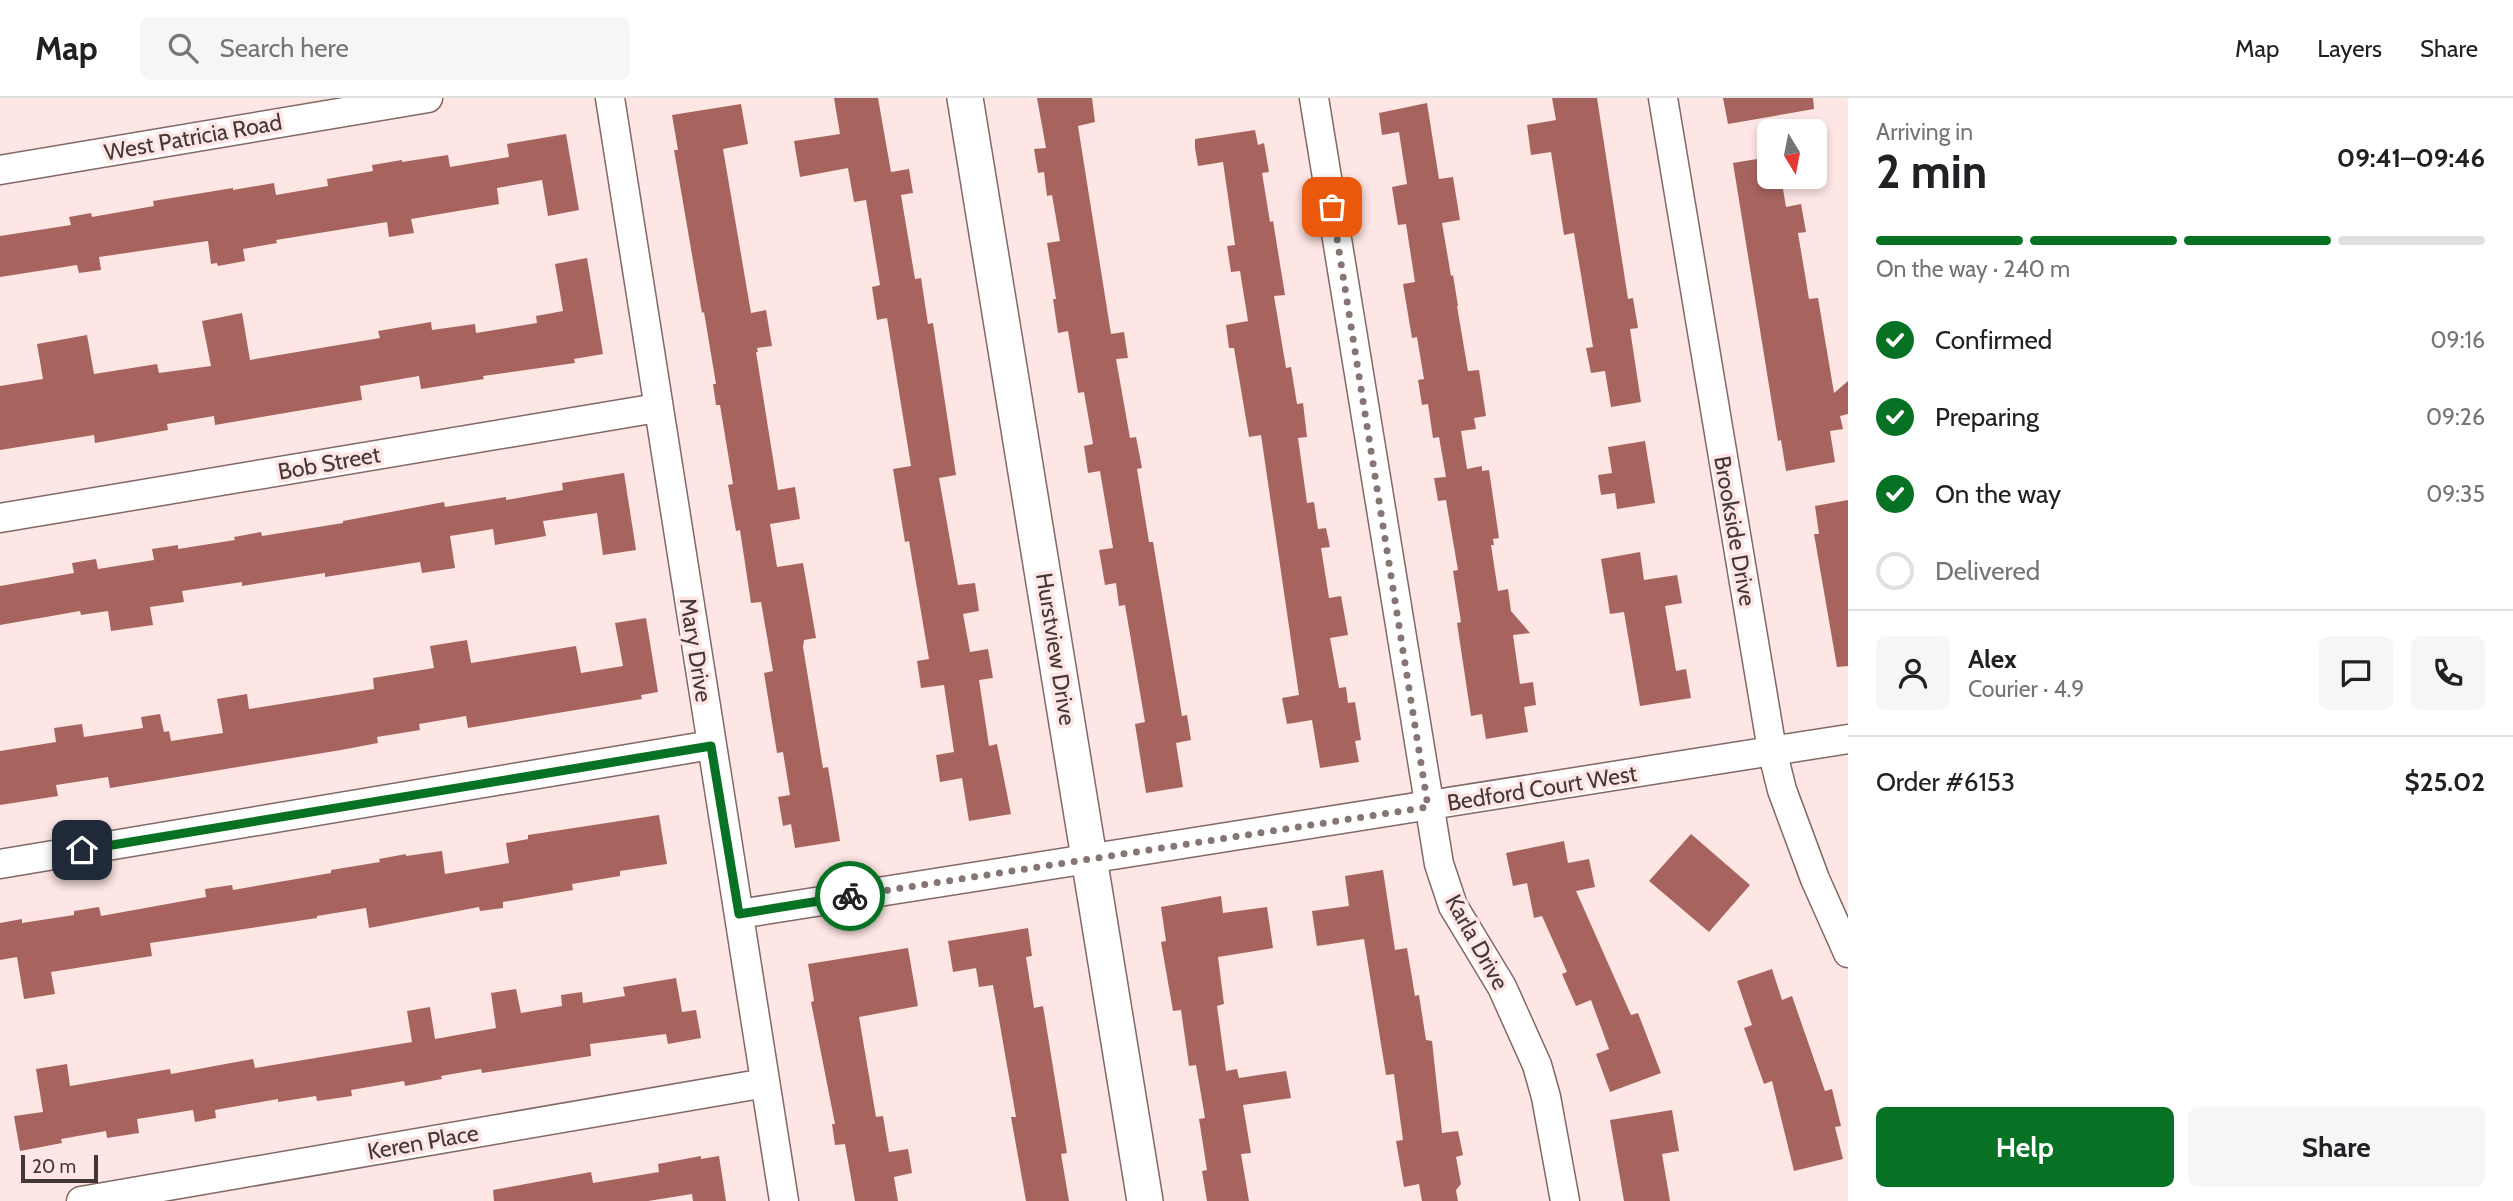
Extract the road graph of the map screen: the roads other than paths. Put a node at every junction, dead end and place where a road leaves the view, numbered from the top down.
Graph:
1 (428, 98) edge
2 (610, 98) edge
3 (965, 98) edge
4 (1314, 98) edge
5 (1662, 98) edge
6 (0, 170) edge
7 (657, 408) junction
8 (0, 518) edge
9 (1848, 739) edge
10 (711, 746) junction
11 (1772, 750) junction
12 (1428, 807) junction
13 (1091, 858) junction
14 (0, 864) edge
15 (739, 914) junction
16 (1848, 953) edge
17 (765, 1083) junction
18 (81, 1201) edge
19 (784, 1201) edge
20 (1145, 1201) edge
21 (1565, 1201) edge

1 - 6 street, West Patricia Road
2 - 7 street, Mary Drive
3 - 13 street, Hurstview Drive
4 - 12 street, Karla Drive
5 - 11 street, Brookside Drive
7 - 8 street, Bob Street
7 - 10 street, Mary Drive
9 - 11 street, Bedford Court West
10 - 14 street
10 - 15 street, Mary Drive
11 - 12 street, Bedford Court West
11 - 16 street, Brookside Drive
12 - 13 street, Bedford Court West
12 - 21 street, Karla Drive
13 - 15 street, Bedford Court West
13 - 20 street, Hurstview Drive
15 - 17 street, Mary Drive
17 - 18 street, Keren Place
17 - 19 street, Mary Drive

